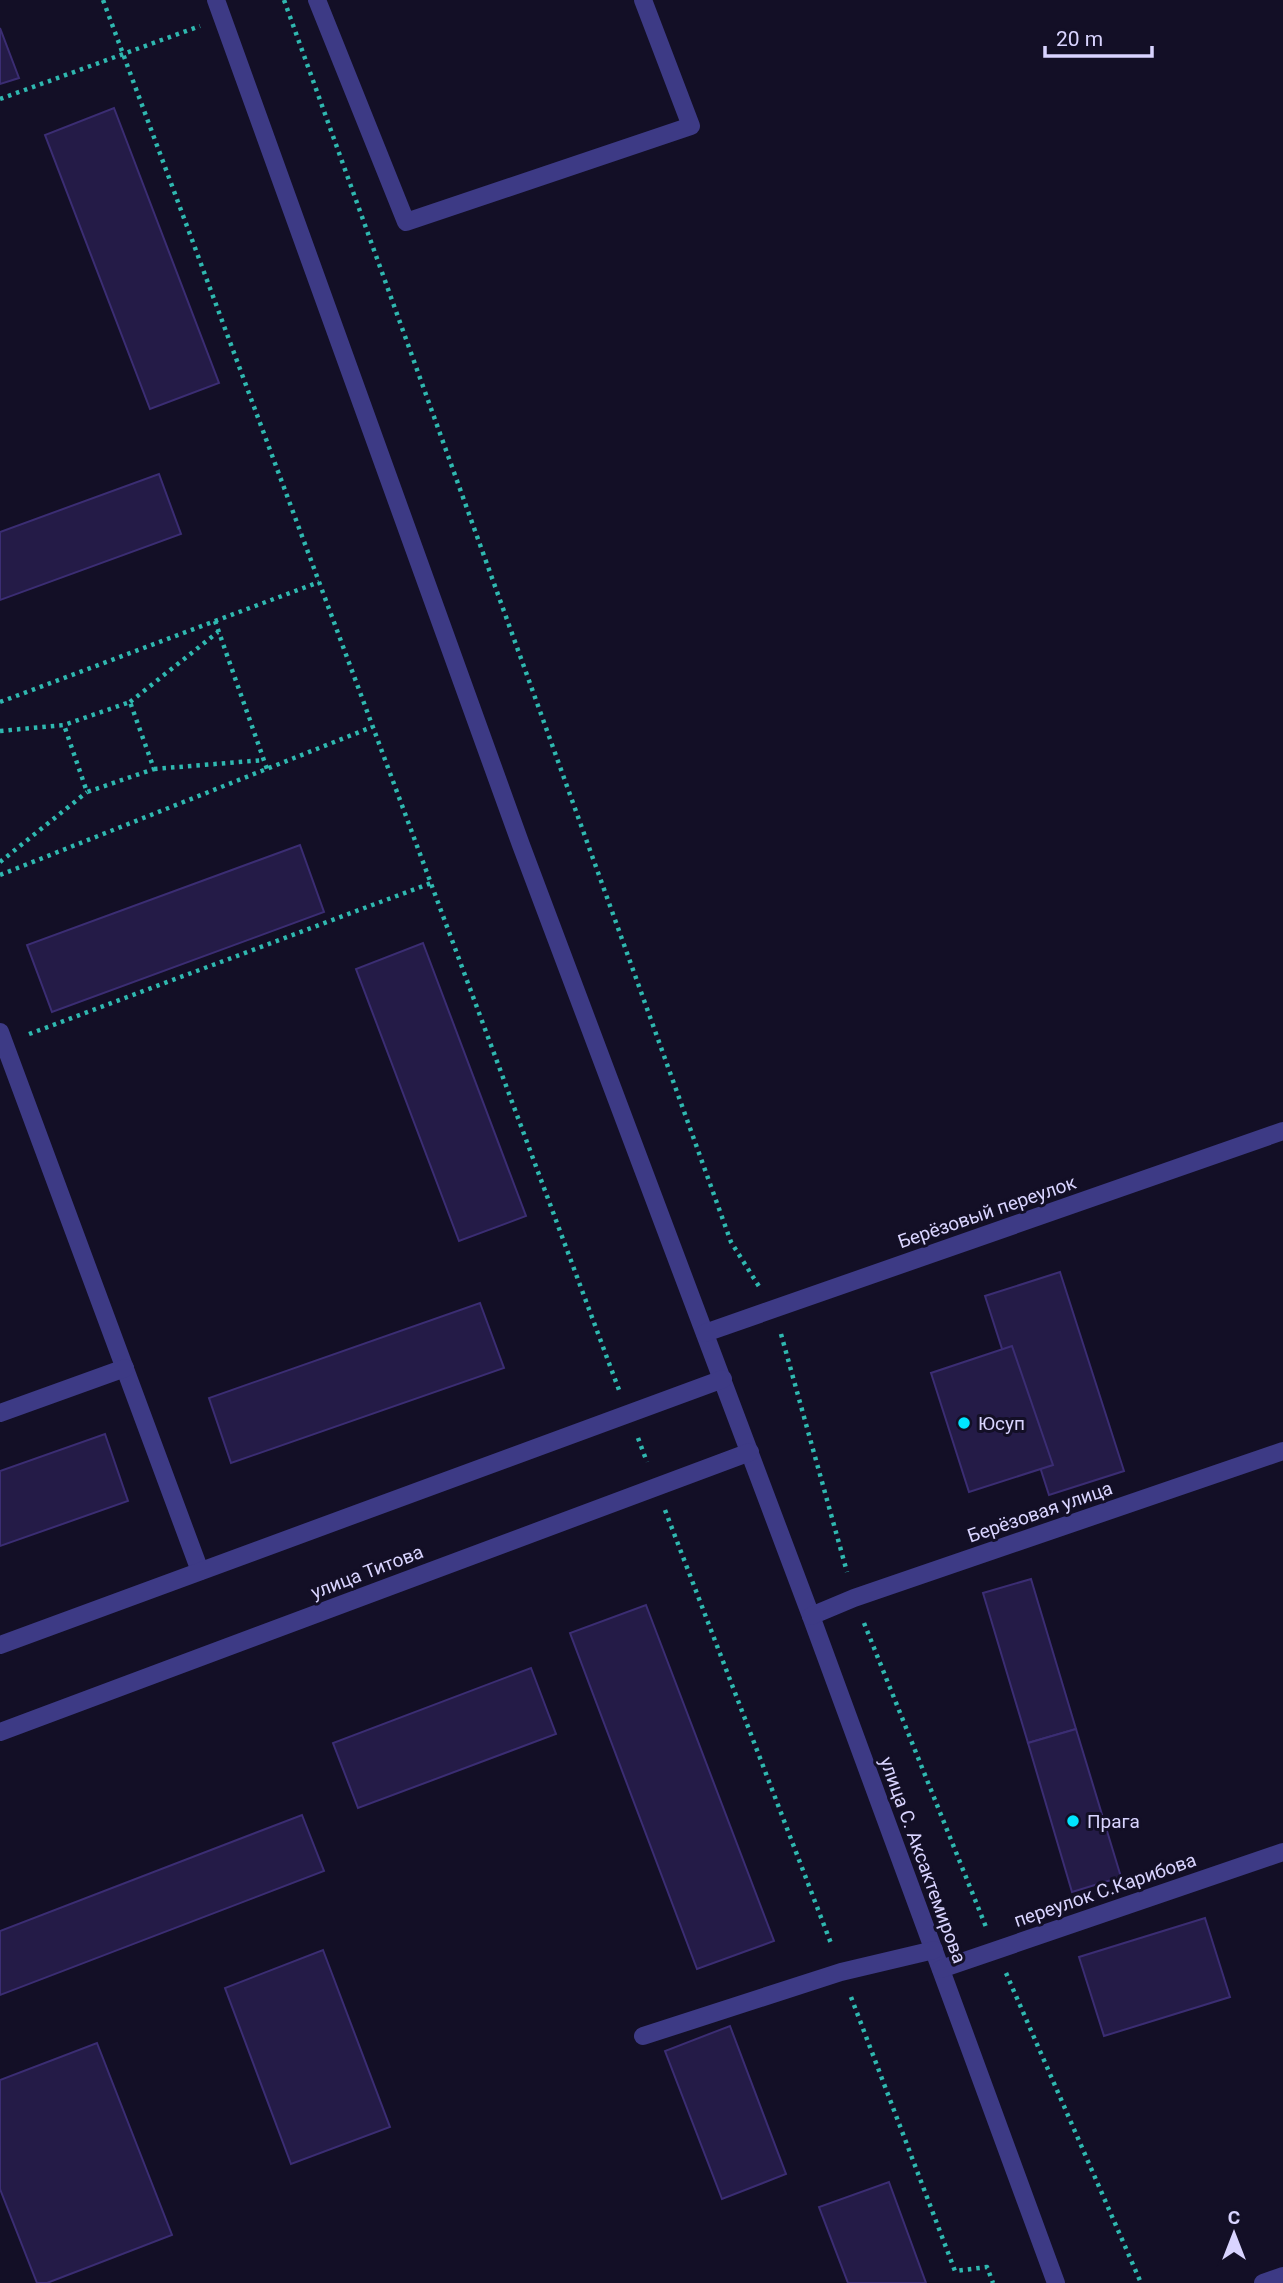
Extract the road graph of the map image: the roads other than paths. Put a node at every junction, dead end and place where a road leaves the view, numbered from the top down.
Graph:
1 (216, 0) edge
2 (317, 0) edge
3 (643, 0) edge
4 (2, 1037) edge
5 (1283, 1131) edge
6 (705, 1333) junction
7 (125, 1368) junction
8 (723, 1379) junction
9 (0, 1413) edge
10 (1283, 1451) edge
11 (750, 1452) junction
12 (200, 1572) junction
13 (811, 1616) junction
14 (0, 1645) edge
15 (0, 1732) edge
16 (1283, 1852) edge
17 (934, 1950) junction
18 (941, 1969) junction
19 (643, 2036) dead end
20 (1283, 2276) edge
21 (1056, 2283) edge
22 (1263, 2283) edge

1 - 6 street, улица С. Аксактемирова
2 - 3 street
4 - 7 street
5 - 6 street, Берёзовый переулок
6 - 8 street, улица С. Аксактемирова
7 - 9 street
7 - 12 street
8 - 11 street, улица С. Аксактемирова
8 - 12 street
10 - 13 street, Берёзовая улица
11 - 13 street, улица С. Аксактемирова
11 - 15 street, улица Титова
12 - 14 street
13 - 17 street, улица С. Аксактемирова
16 - 18 street, переулок С.Карибова
17 - 18 street, улица С. Аксактемирова
17 - 19 street
18 - 21 street, улица С. Аксактемирова
20 - 22 street

